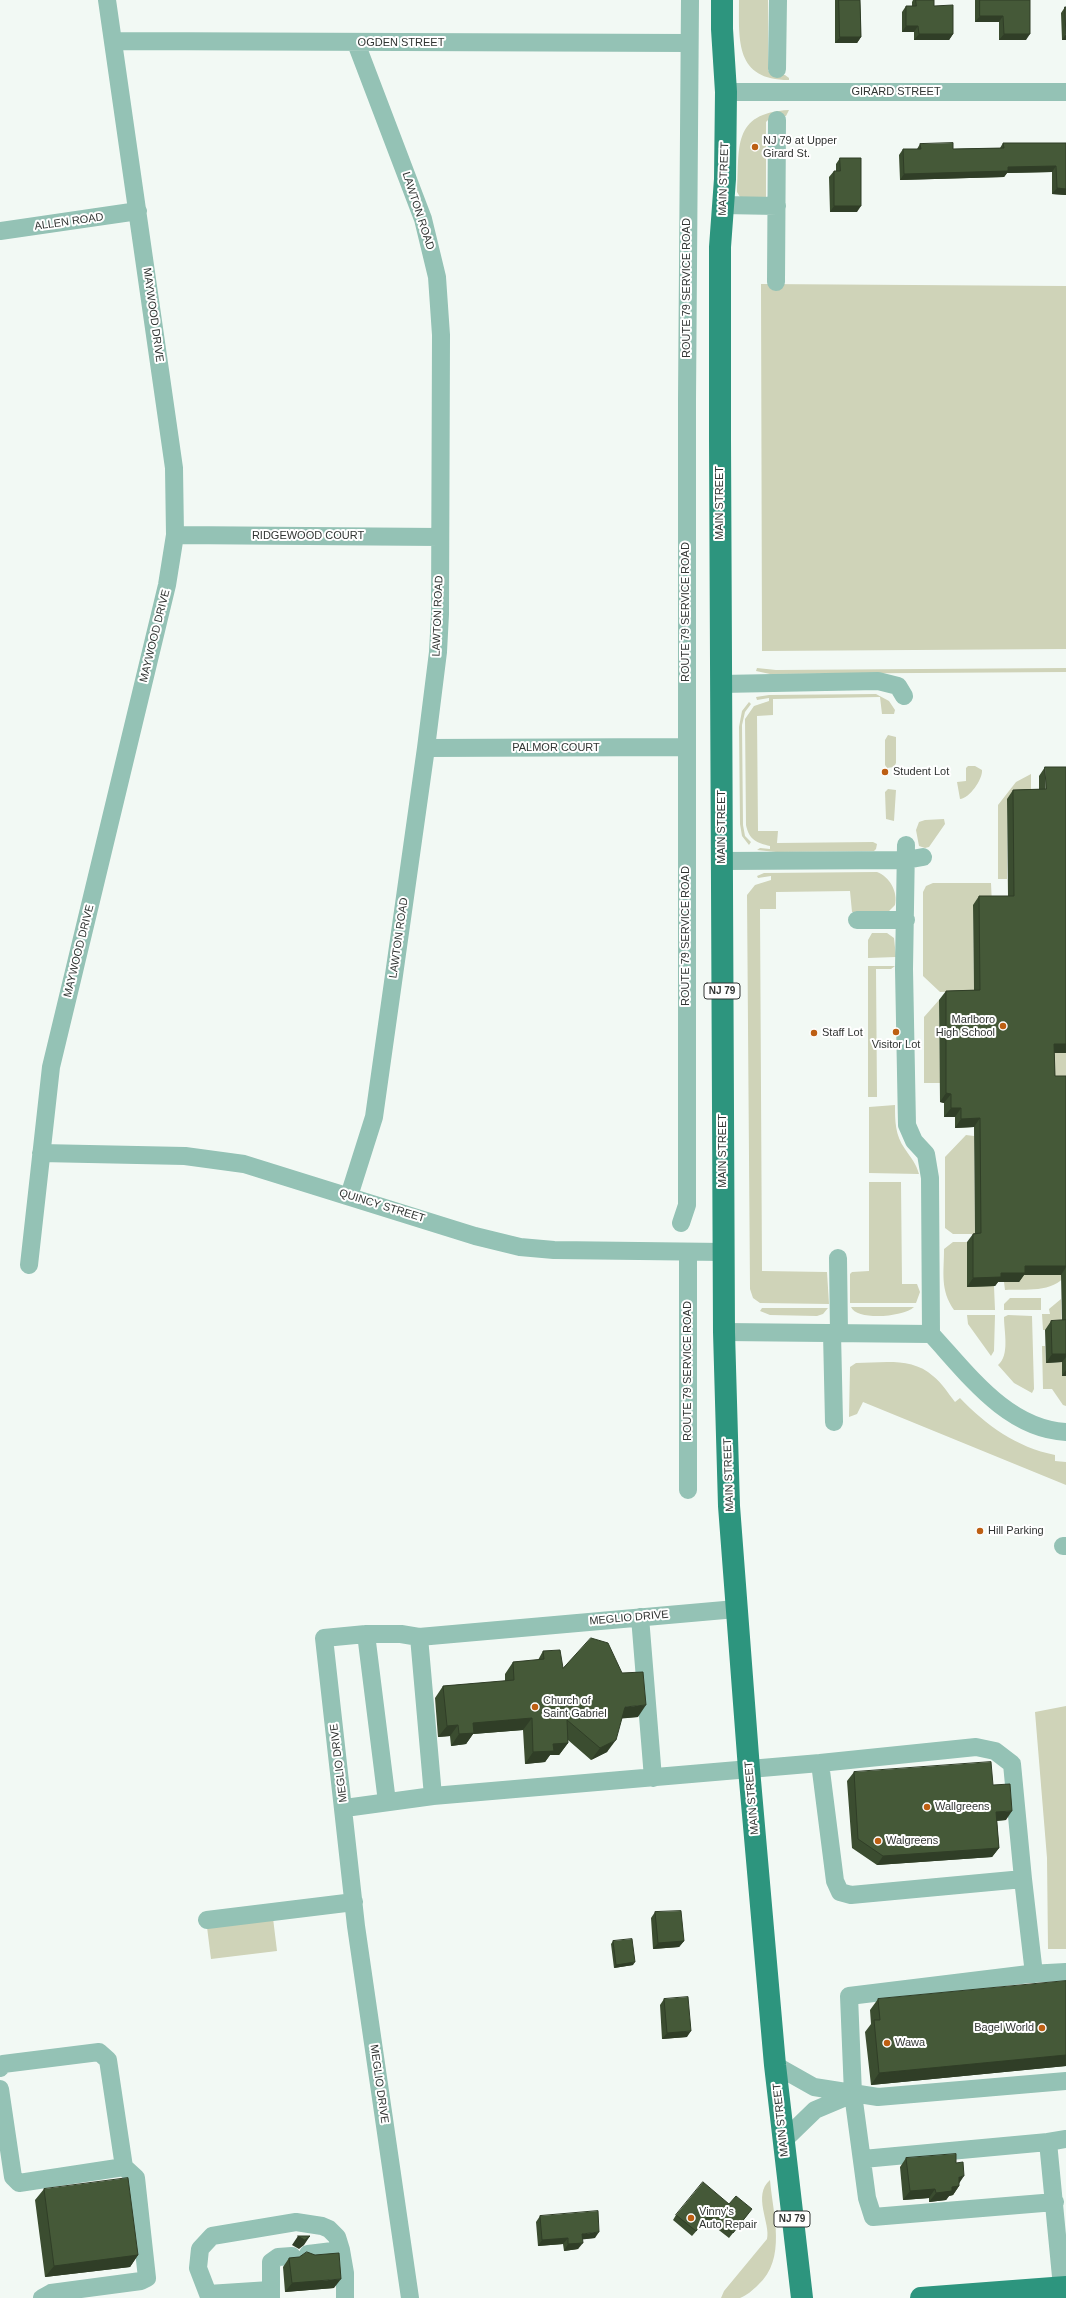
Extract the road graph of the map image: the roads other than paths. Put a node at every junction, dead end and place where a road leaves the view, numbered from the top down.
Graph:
1 (107, 0) edge
2 (690, 0) edge
3 (722, 0) edge
4 (778, 0) edge
5 (114, 41) junction
6 (356, 43) junction
7 (689, 44) junction
8 (778, 69) dead end
9 (726, 92) junction
10 (1066, 92) edge
11 (777, 120) dead end
12 (723, 205) junction
13 (776, 206) junction
14 (138, 211) junction
15 (0, 231) edge
16 (776, 282) dead end
17 (175, 535) junction
18 (440, 537) junction
19 (721, 684) junction
20 (904, 696) dead end
21 (686, 747) junction
22 (426, 748) junction
23 (722, 861) junction
24 (857, 920) dead end
25 (906, 920) junction
26 (41, 1153) junction
27 (349, 1196) junction
28 (681, 1223) dead end
29 (688, 1252) junction
30 (724, 1252) junction
31 (838, 1258) dead end
32 (29, 1265) dead end
33 (724, 1332) junction
34 (836, 1333) junction
35 (931, 1334) junction
36 (834, 1422) dead end
37 (1066, 1432) edge
38 (688, 1490) dead end
39 (736, 1609) junction
40 (640, 1617) junction
41 (366, 1634) junction
42 (419, 1637) junction
43 (820, 1763) junction
44 (749, 1769) junction
45 (653, 1778) junction
46 (433, 1796) junction
47 (387, 1802) junction
48 (345, 1808) junction
49 (1023, 1879) junction
50 (354, 1902) junction
51 (207, 1920) dead end
52 (1066, 1972) edge
53 (1034, 1974) junction
54 (775, 2065) junction
55 (0, 2068) edge
56 (1066, 2081) edge
57 (0, 2089) edge
58 (853, 2094) junction
59 (1066, 2139) edge
60 (782, 2141) junction
61 (1048, 2142) junction
62 (863, 2160) junction
63 (124, 2167) junction
64 (1055, 2202) junction
65 (342, 2250) junction
66 (1064, 2287) edge
67 (271, 2294) edge
68 (42, 2298) edge
69 (346, 2298) edge
70 (410, 2298) edge
71 (802, 2298) edge
72 (929, 2298) edge

1 - 5 street, MAYWOOD DRIVE
2 - 7 street, ROUTE 79 SERVICE ROAD
3 - 9 main road, MAIN STREET / NJ 79
4 - 8 street
5 - 6 street, OGDEN STREET
5 - 14 street, MAYWOOD DRIVE
6 - 7 street, OGDEN STREET
6 - 18 street, LAWTON ROAD
7 - 21 street, ROUTE 79 SERVICE ROAD
9 - 10 street, GIRARD STREET
9 - 12 main road, MAIN STREET / NJ 79
11 - 13 street
12 - 13 street
12 - 19 main road, MAIN STREET / NJ 79
13 - 16 street
14 - 15 street, ALLEN ROAD
14 - 17 street, MAYWOOD DRIVE
17 - 18 street, RIDGEWOOD COURT
17 - 26 street, MAYWOOD DRIVE
18 - 22 street, LAWTON ROAD
19 - 20 street
19 - 23 main road, MAIN STREET / NJ 79
21 - 22 street, PALMOR COURT
21 - 28 street, ROUTE 79 SERVICE ROAD
22 - 27 street, LAWTON ROAD
23 - 25 street
23 - 30 main road, MAIN STREET / NJ 79
24 - 25 street
25 - 35 street
26 - 27 street, QUINCY STREET
26 - 32 street, MAYWOOD DRIVE
27 - 29 street, QUINCY STREET
29 - 30 street, QUINCY STREET
29 - 38 street, ROUTE 79 SERVICE ROAD
30 - 33 main road, MAIN STREET / NJ 79
31 - 34 street
33 - 34 street
33 - 39 main road, MAIN STREET / NJ 79
34 - 35 street
34 - 36 street
35 - 37 street
39 - 40 street, MEGLIO DRIVE
39 - 44 main road, MAIN STREET / NJ 79
40 - 42 street, MEGLIO DRIVE
40 - 45 street
41 - 42 street, MEGLIO DRIVE
41 - 47 street
41 - 48 street, MEGLIO DRIVE
42 - 46 street
43 - 44 street
43 - 49 street
43 - 49 street
44 - 45 street
44 - 54 main road, MAIN STREET / NJ 79
45 - 46 street
46 - 47 street
47 - 48 street
48 - 50 street, MEGLIO DRIVE
49 - 53 street
50 - 51 street
50 - 70 street, MEGLIO DRIVE
52 - 53 street
53 - 58 street
54 - 58 street
54 - 60 main road, MAIN STREET / NJ 79
55 - 63 street
56 - 58 street
57 - 63 street
58 - 60 street
58 - 62 street
59 - 61 street
60 - 71 main road, MAIN STREET / NJ 79
61 - 62 street
61 - 64 street
62 - 64 street
63 - 68 street
64 - 66 street
65 - 67 street
65 - 67 street
65 - 69 street
66 - 72 main road

